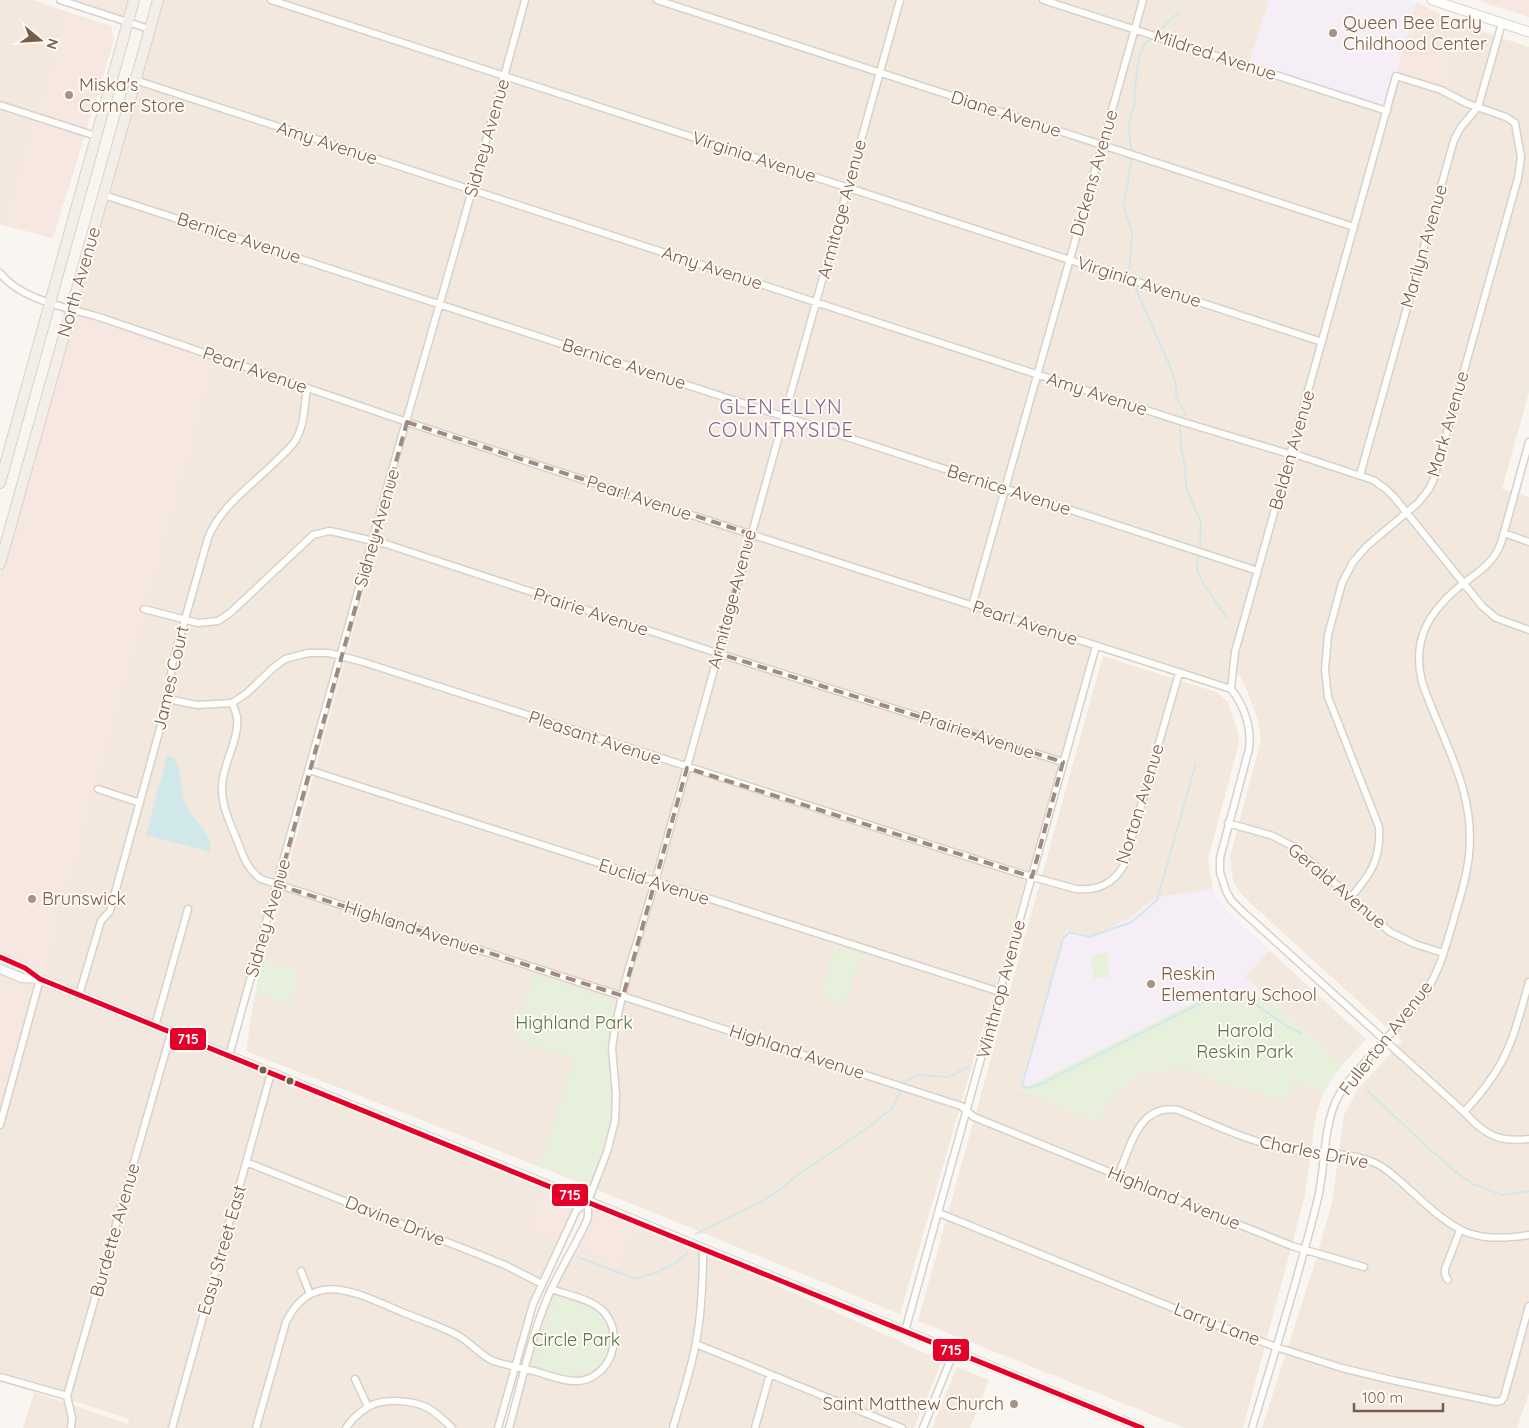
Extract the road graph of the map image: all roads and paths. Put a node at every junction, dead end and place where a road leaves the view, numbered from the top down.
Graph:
1 (60, 0) edge
2 (134, 0) edge
3 (158, 0) edge
4 (271, 0) edge
5 (525, 0) edge
6 (657, 0) edge
7 (900, 0) edge
8 (1043, 0) edge
9 (1143, 0) edge
10 (1432, 0) edge
11 (127, 22) junction
12 (1502, 23) junction
13 (149, 29) junction
14 (1135, 29) junction
15 (1529, 32) edge
16 (879, 72) junction
17 (505, 75) junction
18 (135, 80) junction
19 (0, 105) edge
20 (1478, 107) junction
21 (1387, 111) junction
22 (96, 136) junction
23 (1102, 145) junction
24 (848, 188) junction
25 (472, 190) junction
26 (104, 195) junction
27 (1354, 228) junction
28 (1070, 260) junction
29 (0, 273) edge
30 (49, 302) junction
31 (816, 302) junction
32 (440, 304) junction
33 (72, 310) junction
34 (1322, 342) junction
35 (1037, 374) junction
36 (306, 388) junction
37 (784, 416) junction
38 (407, 422) junction
39 (1529, 442) edge
40 (1290, 454) junction
41 (1360, 475) junction
42 (0, 483) edge
43 (1005, 489) junction
44 (1407, 513) junction
45 (1504, 533) junction
46 (750, 534) junction
47 (372, 541) junction
48 (1529, 542) edge
49 (0, 564) edge
50 (1258, 571) junction
51 (1463, 584) junction
52 (972, 606) junction
53 (144, 609) dead end
54 (184, 621) junction
55 (1529, 630) edge
56 (1096, 646) junction
57 (717, 653) junction
58 (341, 657) junction
59 (1178, 673) junction
60 (1231, 689) junction
61 (168, 699) junction
62 (232, 703) junction
63 (1063, 762) junction
64 (687, 768) junction
65 (310, 770) junction
66 (98, 789) dead end
67 (140, 802) junction
68 (1228, 823) junction
69 (1032, 877) junction
70 (655, 882) junction
71 (278, 885) junction
72 (1351, 897) junction
73 (188, 909) dead end
74 (1444, 953) junction
75 (0, 957) edge
76 (0, 969) edge
77 (40, 979) junction
78 (1529, 982) edge
79 (1000, 992) junction
80 (79, 995) junction
81 (623, 996) junction
82 (156, 1026) junction
83 (171, 1033) junction
84 (1384, 1039) junction
85 (229, 1056) junction
86 (271, 1073) junction
87 (967, 1111) junction
88 (1464, 1112) junction
89 (0, 1125) edge
90 (1529, 1139) edge
91 (1325, 1153) junction
92 (246, 1162) junction
93 (1118, 1176) junction
94 (588, 1201) junction
95 (939, 1213) junction
96 (1460, 1230) junction
97 (1529, 1235) edge
98 (702, 1248) junction
99 (1305, 1250) junction
100 (1364, 1267) dead end
101 (301, 1271) dead end
102 (1448, 1280) dead end
103 (542, 1284) junction
104 (551, 1289) junction
105 (310, 1294) junction
106 (1529, 1306) edge
107 (905, 1331) junction
108 (696, 1344) junction
109 (1276, 1347) junction
110 (954, 1351) junction
111 (515, 1367) junction
112 (525, 1370) junction
113 (770, 1374) junction
114 (0, 1377) edge
115 (354, 1379) dead end
116 (67, 1396) junction
117 (368, 1407) junction
118 (72, 1428) edge
119 (172, 1428) edge
120 (256, 1428) edge
121 (346, 1428) edge
122 (452, 1428) edge
123 (498, 1428) edge
124 (510, 1428) edge
125 (673, 1428) edge
126 (755, 1428) edge
127 (902, 1428) edge
128 (923, 1428) edge
129 (1142, 1428) edge
130 (1252, 1428) edge

1 - 11 street
2 - 11 main road, North Avenue
3 - 13 main road, North Avenue
4 - 17 street, Virginia Avenue
5 - 17 street, Sidney Avenue
6 - 16 street, Diane Avenue
7 - 16 street, Armitage Avenue
8 - 14 street, Mildred Avenue
9 - 14 street, Dickens Avenue
10 - 12 main road
11 - 13 street
11 - 22 main road, North Avenue
12 - 15 main road
12 - 20 street, Marilyn Avenue
13 - 18 main road, North Avenue
14 - 21 street, Mildred Avenue
14 - 23 street, Dickens Avenue
16 - 23 street, Diane Avenue
16 - 24 street, Armitage Avenue
17 - 24 street, Virginia Avenue
17 - 25 street, Sidney Avenue
18 - 25 street, Amy Avenue
18 - 26 main road, North Avenue
19 - 22 street
20 - 21 street, Belden Avenue
20 - 41 street, Marilyn Avenue
20 - 44 street, Mark Avenue
21 - 27 street, Belden Avenue
22 - 30 main road, North Avenue
23 - 27 street, Diane Avenue
23 - 28 street, Dickens Avenue
24 - 28 street, Virginia Avenue
24 - 31 street, Armitage Avenue
25 - 31 street, Amy Avenue
25 - 32 street, Sidney Avenue
26 - 32 street, Bernice Avenue
26 - 33 main road, North Avenue
27 - 34 street, Belden Avenue
28 - 34 street, Virginia Avenue
28 - 35 street, Dickens Avenue
29 - 30 street, Pearl Avenue
30 - 33 street, Pearl Avenue
30 - 42 main road, North Avenue
31 - 35 street, Amy Avenue
31 - 37 street, Armitage Avenue
32 - 37 street, Bernice Avenue
32 - 38 street, Sidney Avenue
33 - 36 street, Pearl Avenue
33 - 49 main road, North Avenue
34 - 40 street, Belden Avenue
35 - 40 street, Amy Avenue
35 - 43 street, Dickens Avenue
36 - 38 street, Pearl Avenue
36 - 54 street, James Court
37 - 43 street, Bernice Avenue
37 - 46 street, Armitage Avenue
38 - 46 street, Pearl Avenue
38 - 47 street, Sidney Avenue
39 - 45 street, Fullerton Avenue
40 - 41 street, Amy Avenue
40 - 50 street, Belden Avenue
41 - 44 street, Amy Avenue
43 - 50 street, Bernice Avenue
43 - 52 street, Dickens Avenue
44 - 51 street, Amy Avenue
44 - 72 street, Mark Avenue
45 - 48 street
45 - 51 street, Fullerton Avenue
46 - 52 street, Pearl Avenue
46 - 57 street, Armitage Avenue
47 - 54 street, Prairie Avenue
47 - 57 street, Prairie Avenue
47 - 58 street, Sidney Avenue
50 - 60 street, Belden Avenue
51 - 55 street, Amy Avenue
51 - 74 street, Fullerton Avenue
52 - 56 street, Pearl Avenue
53 - 54 street, Prairie Avenue
54 - 61 street, James Court
56 - 59 street, Pearl Avenue
56 - 63 street, Winthrop Avenue
57 - 63 street, Prairie Avenue
57 - 64 street, Armitage Avenue
58 - 62 street, Pleasant Avenue
58 - 64 street, Pleasant Avenue
58 - 65 street, Sidney Avenue
59 - 60 street, Pearl Avenue
59 - 69 street, Norton Avenue
60 - 68 street
61 - 62 street
61 - 67 street, James Court
62 - 71 street, Highland Avenue
63 - 69 street, Winthrop Avenue
64 - 69 street, Pleasant Avenue
64 - 70 street, Armitage Avenue
65 - 70 street, Euclid Avenue
65 - 71 street, Sidney Avenue
66 - 67 street
67 - 80 street, James Court
68 - 72 street, Gerald Avenue
68 - 84 street
69 - 79 street, Winthrop Avenue
70 - 79 street, Euclid Avenue
70 - 81 street, Armitage Avenue
71 - 81 street, Highland Avenue
71 - 85 street, Sidney Avenue
72 - 74 street, Gerald Avenue
73 - 82 street
74 - 84 street, Fullerton Avenue
75 - 77 street
76 - 77 street
77 - 80 street
77 - 89 street
78 - 88 street
79 - 87 street, Winthrop Avenue
80 - 82 street
81 - 87 street, Highland Avenue
81 - 94 street, Armitage Avenue
82 - 83 street
83 - 85 street
83 - 116 street, Burdette Avenue
84 - 88 street
84 - 91 street, Fullerton Avenue
85 - 86 street
86 - 92 street, Easy Street East
86 - 94 street
87 - 93 street, Highland Avenue
87 - 95 street, Winthrop Avenue
88 - 90 street
91 - 93 street, Charles Drive
91 - 96 street, Charles Drive
91 - 99 street, Fullerton Avenue
92 - 103 street, Davine Drive
92 - 119 street, Easy Street East
93 - 99 street, Highland Avenue
94 - 98 street
94 - 103 street, Armitage Avenue
94 - 104 street, Armitage Avenue
95 - 107 street, Winthrop Avenue
95 - 109 street, Larry Lane
96 - 97 street, Charles Drive
96 - 102 street
98 - 107 street
98 - 108 street
99 - 100 street, Highland Avenue
99 - 109 street, Fullerton Avenue
101 - 105 street
103 - 111 street, Armitage Avenue
104 - 112 street, Armitage Avenue
104 - 112 street
105 - 111 street
105 - 120 street
106 - 109 street, Larry Lane
107 - 110 street
108 - 113 street
108 - 125 street
109 - 130 street, Fullerton Avenue
110 - 128 street
110 - 129 street
111 - 112 street
111 - 123 street, Armitage Avenue
112 - 124 street, Armitage Avenue
113 - 126 street
113 - 127 street
114 - 116 street
115 - 117 street
116 - 118 street, Burdette Avenue
117 - 121 street
117 - 122 street

